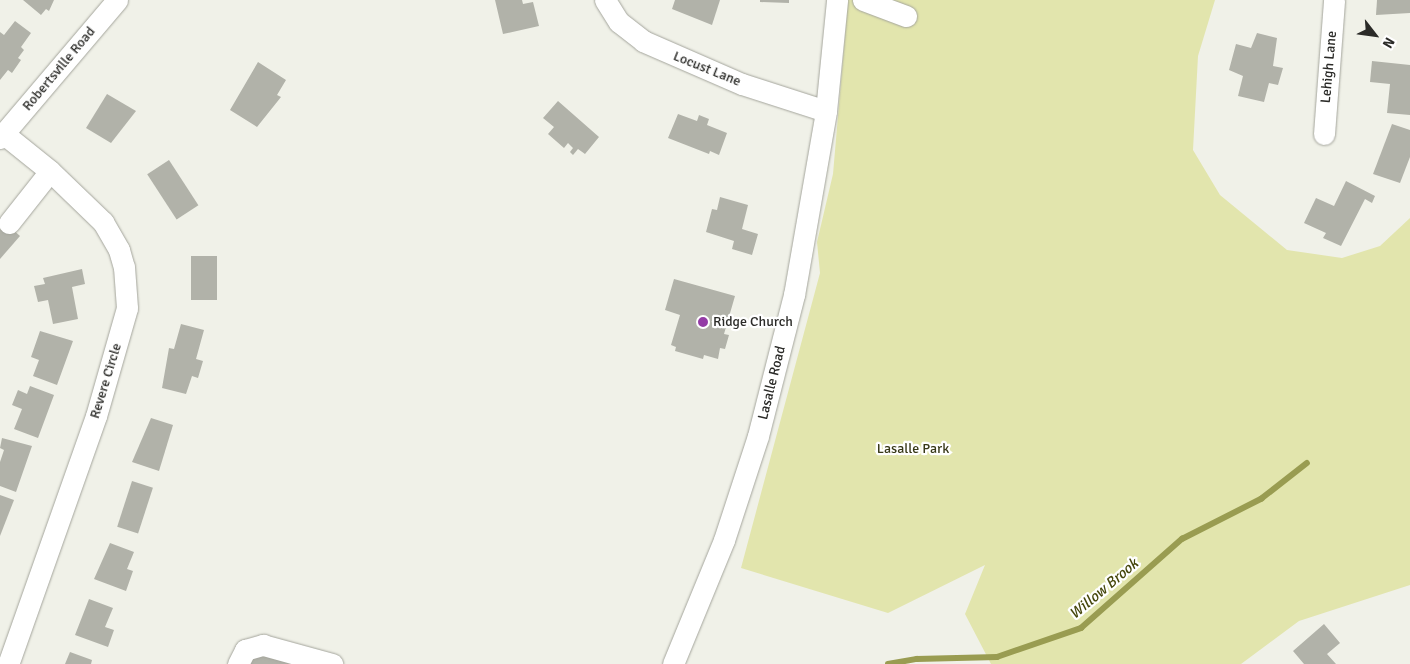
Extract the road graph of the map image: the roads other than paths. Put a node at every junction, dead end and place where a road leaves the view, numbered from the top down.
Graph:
1 (118, 0) edge
2 (606, 0) edge
3 (837, 0) edge
4 (863, 0) edge
5 (1334, 0) edge
6 (906, 16) dead end
7 (826, 111) junction
8 (1324, 134) dead end
9 (2, 136) edge
10 (50, 171) junction
11 (9, 223) dead end
12 (8, 664) edge
13 (238, 664) edge
14 (332, 664) edge
15 (673, 664) edge

1 - 9 street, Robertsville Road
2 - 7 street, Locust Lane
3 - 7 street, Lasalle Road
4 - 6 street
5 - 8 street, Lehigh Lane
7 - 15 street, Lasalle Road
9 - 10 street, Revere Circle
10 - 11 street
10 - 12 street, Revere Circle
13 - 14 street

